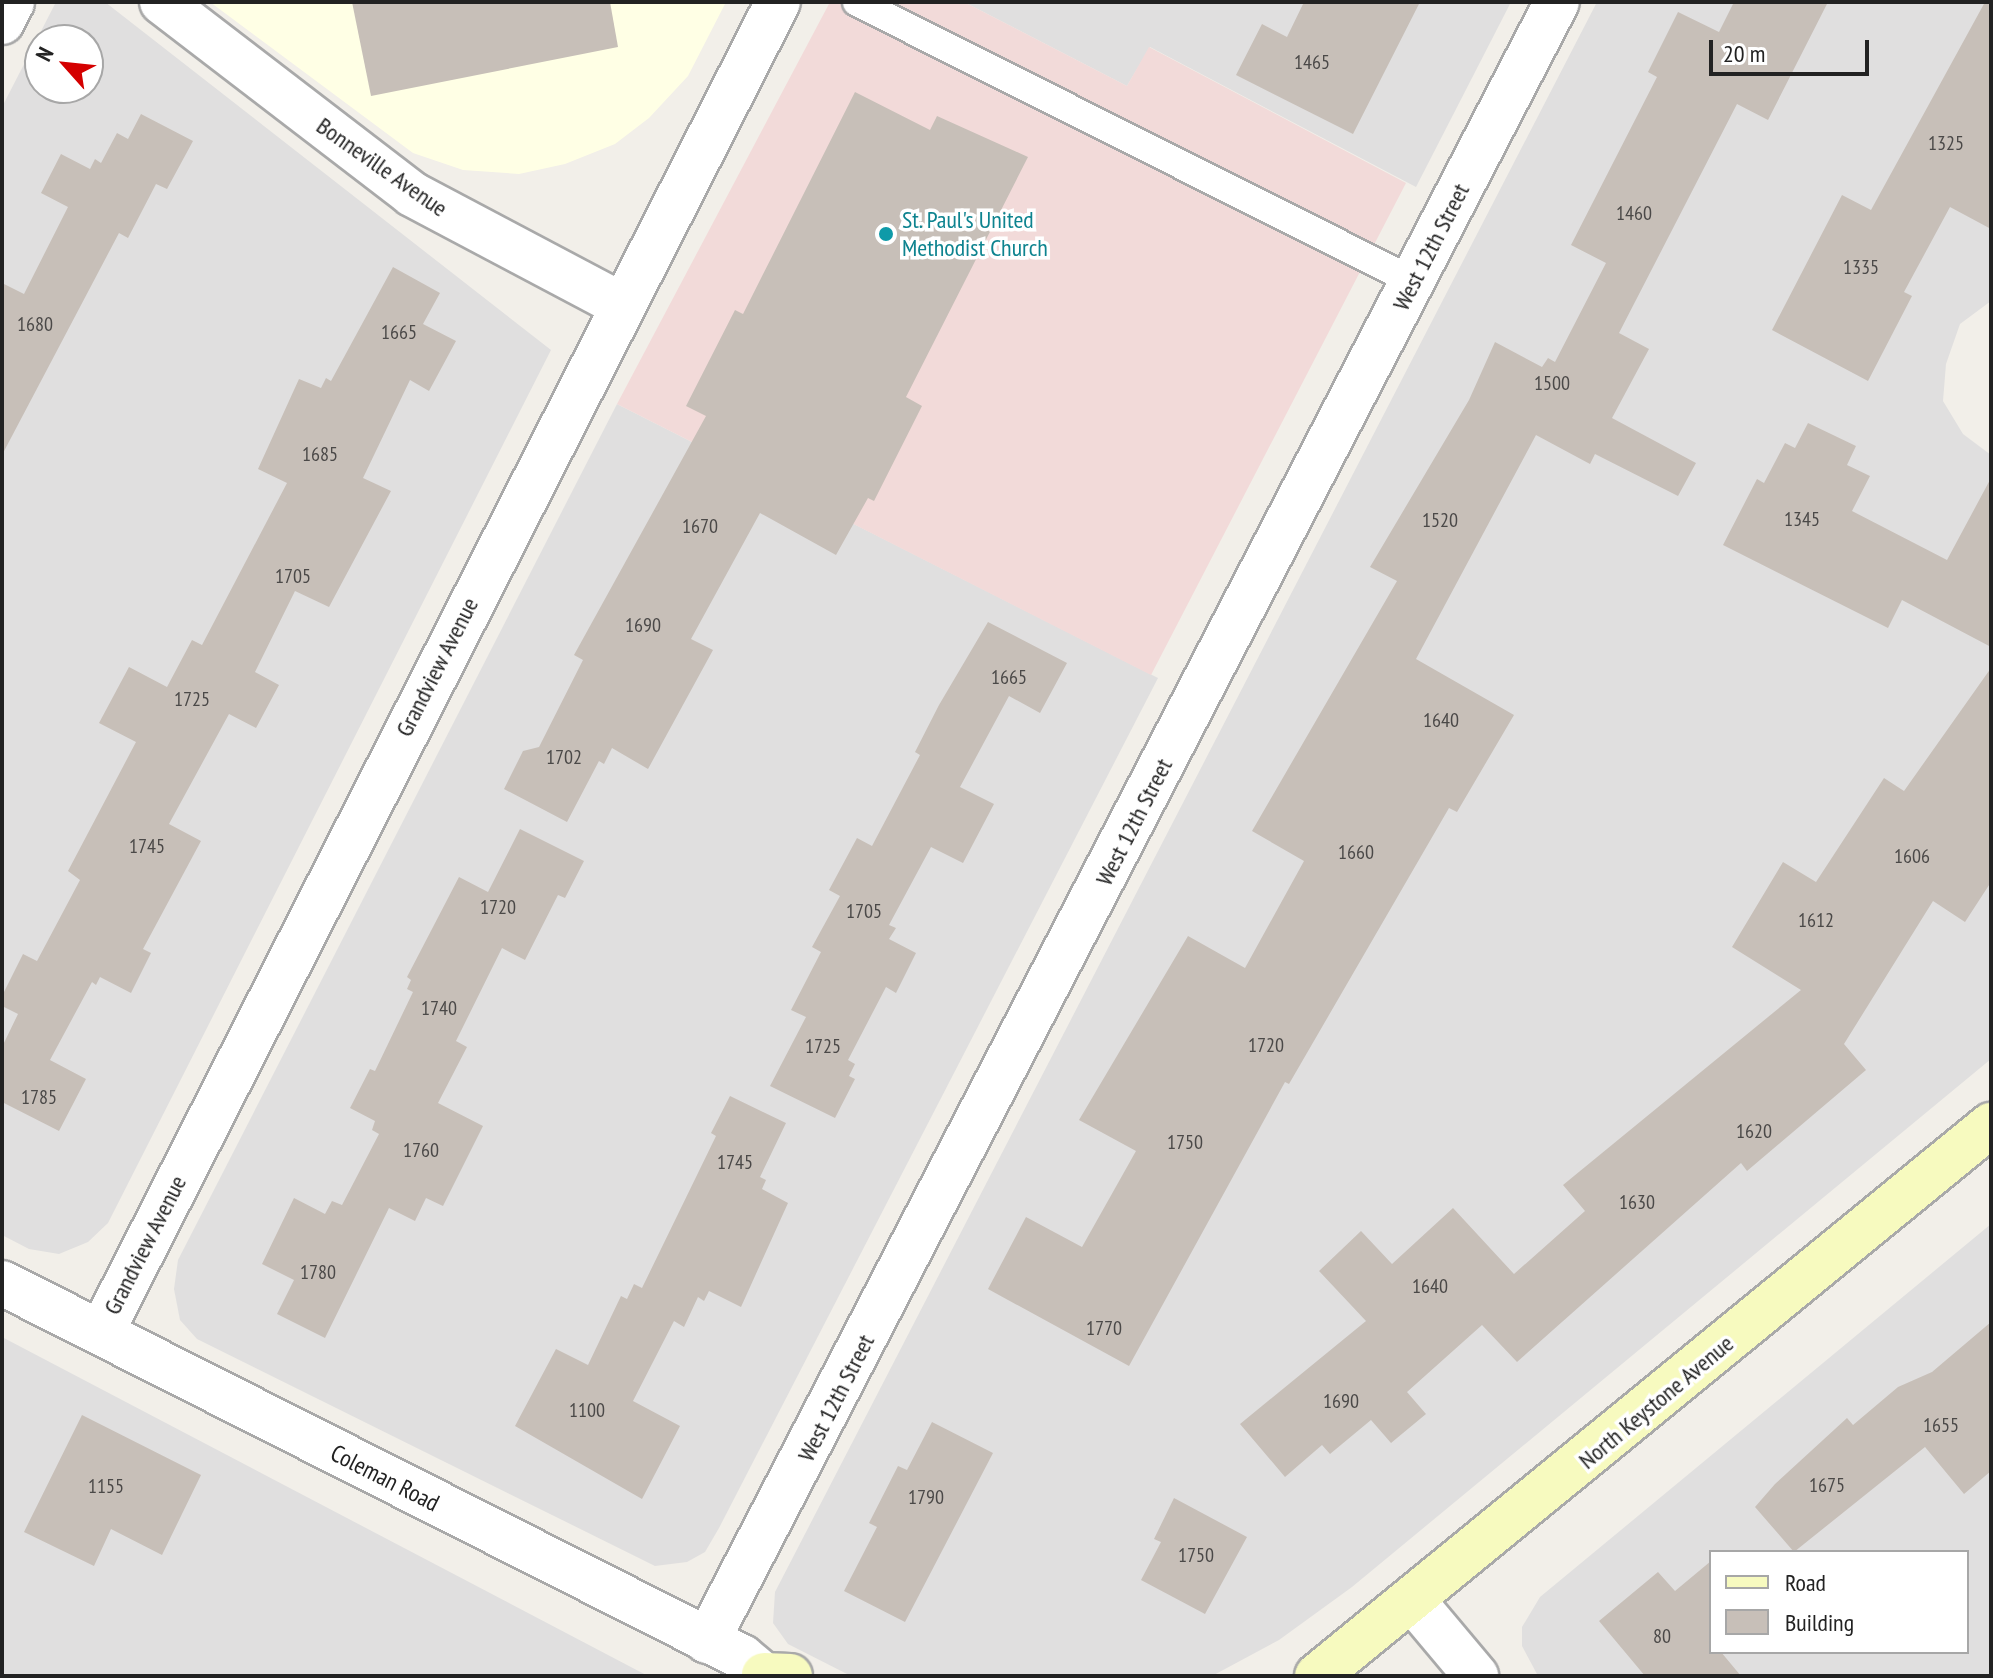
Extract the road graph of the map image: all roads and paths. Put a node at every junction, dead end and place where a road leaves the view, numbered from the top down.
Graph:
1 (12, 2) edge
2 (162, 2) edge
3 (778, 2) edge
4 (857, 2) edge
5 (1557, 2) edge
6 (2, 22) edge
7 (1413, 281) junction
8 (620, 304) junction
9 (1991, 1125) edge
10 (2, 1283) edge
11 (101, 1333) junction
12 (1414, 1602) junction
13 (707, 1641) junction
14 (764, 1676) edge
15 (790, 1676) edge
16 (1317, 1676) edge
17 (1476, 1676) edge

1 - 6 street
2 - 8 street, Bonneville Avenue
3 - 8 street, Grandview Avenue
4 - 7 lane
5 - 7 street, West 12th Street
7 - 13 street, West 12th Street
8 - 11 street, Grandview Avenue
9 - 12 street, North Keystone Avenue
10 - 11 street, Coleman Road
11 - 13 street, Coleman Road
12 - 16 street, North Keystone Avenue
12 - 17 street
13 - 14 street, Coleman Road
14 - 15 street

